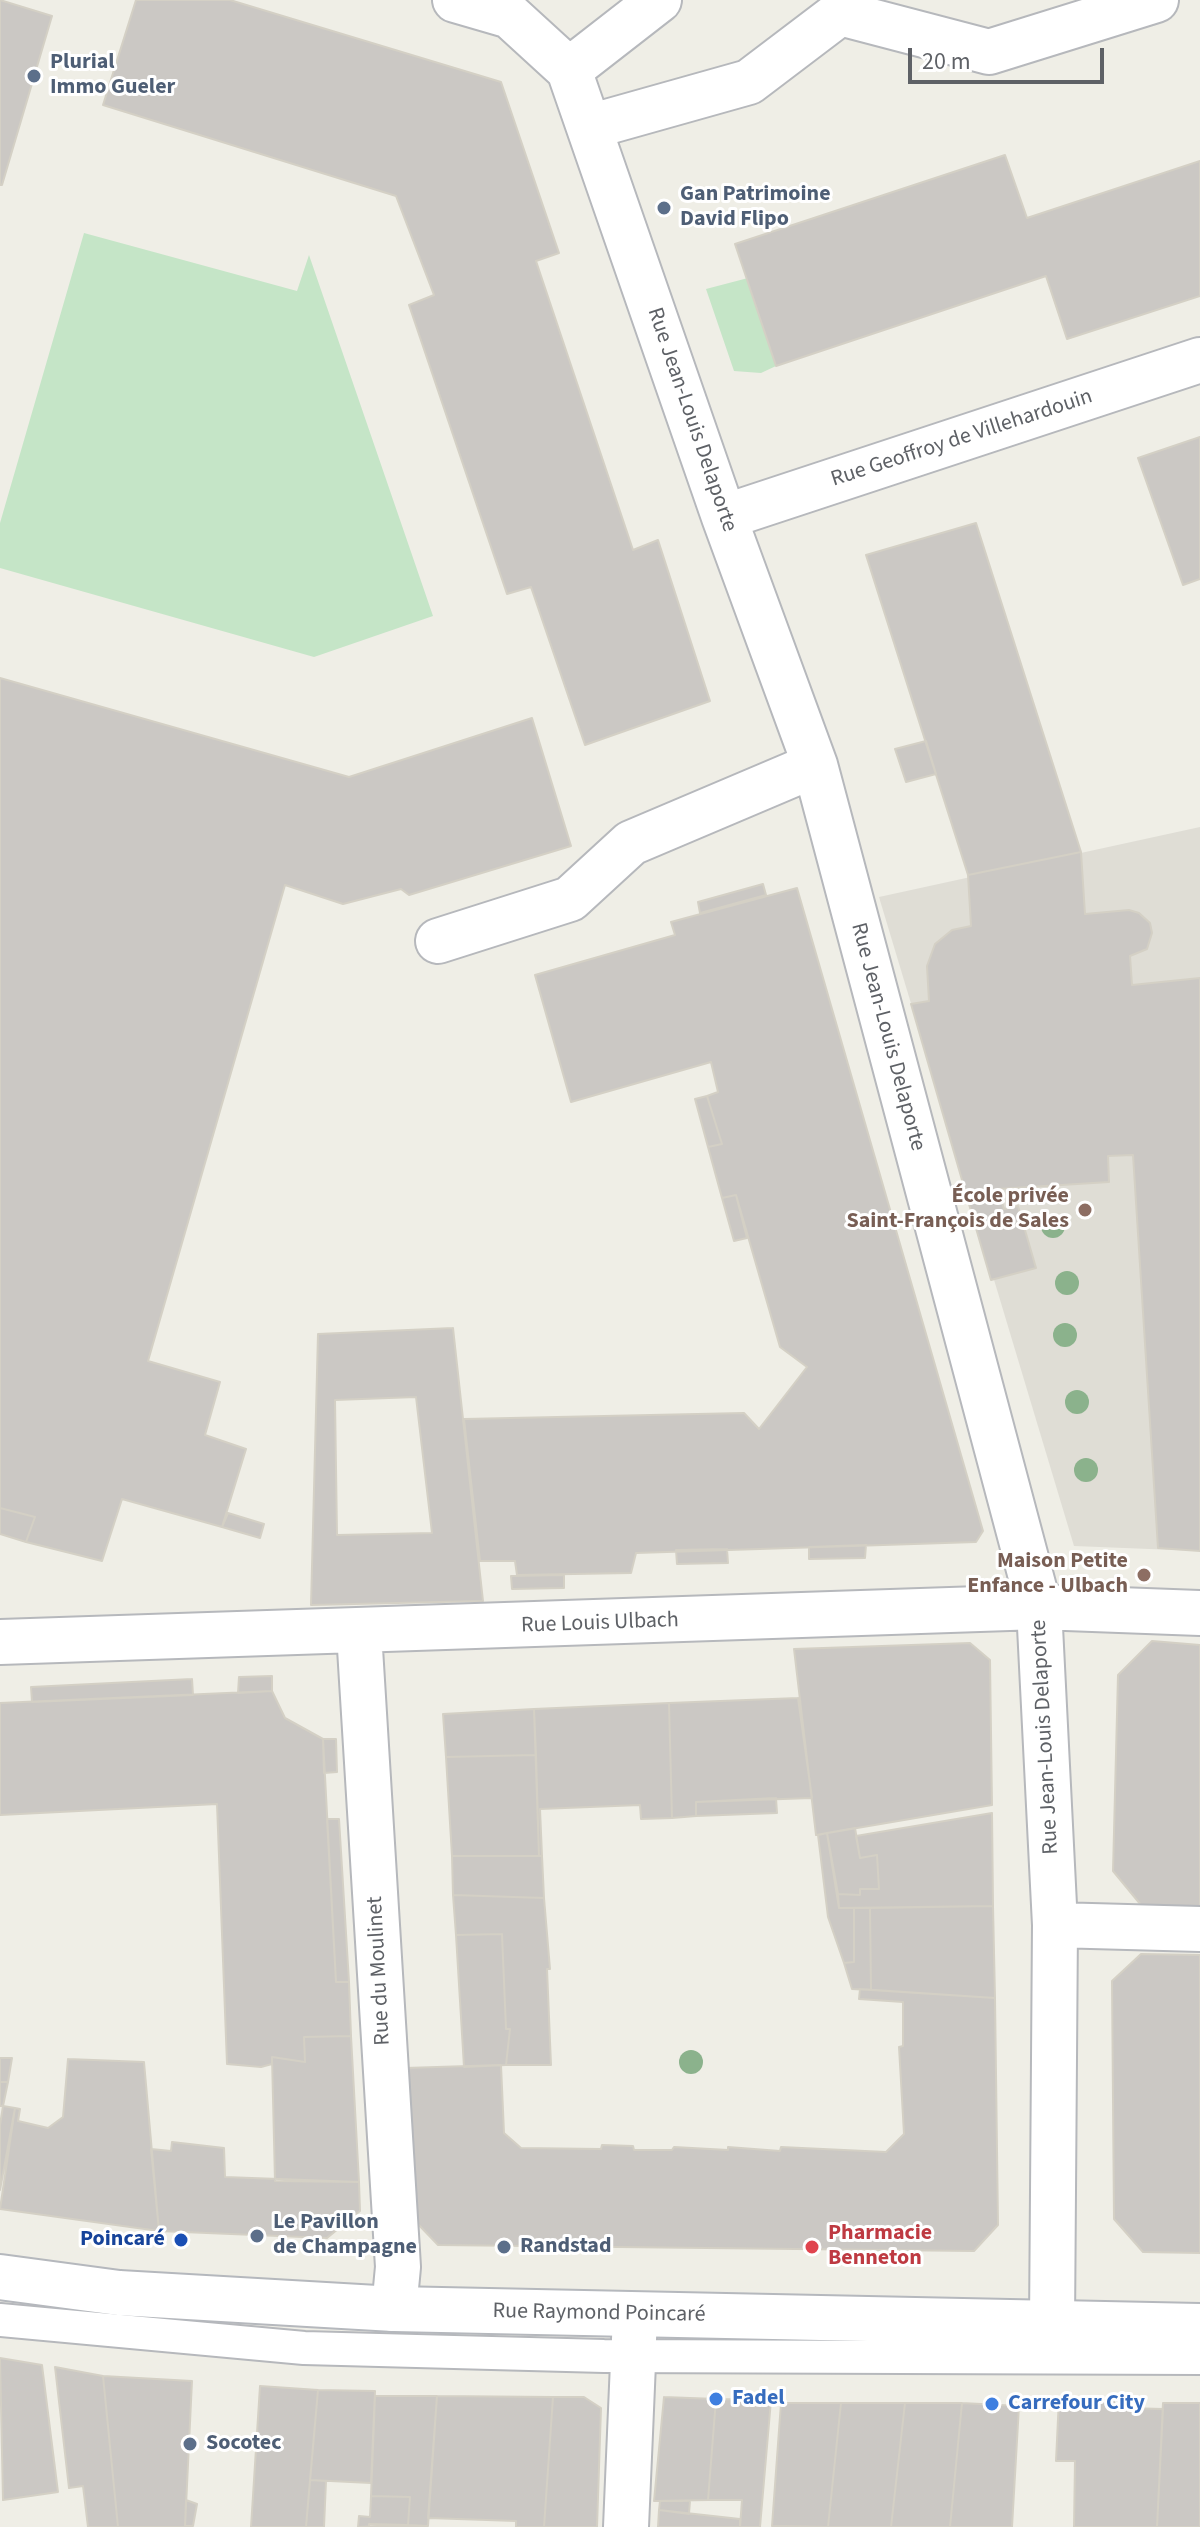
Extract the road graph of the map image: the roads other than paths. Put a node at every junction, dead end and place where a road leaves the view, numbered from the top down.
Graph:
1 (455, 0) edge
2 (659, 0) edge
3 (1156, 0) edge
4 (569, 70) junction
5 (589, 127) junction
6 (1200, 360) edge
7 (724, 517) junction
8 (815, 765) junction
9 (438, 941) dead end
10 (1039, 1607) junction
11 (1200, 1613) edge
12 (359, 1632) junction
13 (0, 1642) edge
14 (1055, 1925) junction
15 (1200, 1929) edge
16 (0, 2277) edge
17 (394, 2309) junction
18 (0, 2320) edge
19 (1052, 2324) junction
20 (1200, 2326) edge
21 (634, 2335) junction
22 (1200, 2358) edge
23 (626, 2527) edge

1 - 4 street
2 - 4 street
3 - 5 street
4 - 5 street, Rue Jean-Louis Delaporte
5 - 7 street, Rue Jean-Louis Delaporte
6 - 7 street, Rue Geoffroy de Villehardouin
7 - 8 street, Rue Jean-Louis Delaporte
8 - 9 street
8 - 10 street, Rue Jean-Louis Delaporte
10 - 11 street, Rue Louis Ulbach
10 - 12 street, Rue Louis Ulbach
10 - 14 street, Rue Jean-Louis Delaporte
12 - 13 street, Rue Louis Ulbach
12 - 17 street, Rue du Moulinet
14 - 15 street
14 - 19 street, Rue Jean-Louis Delaporte
16 - 17 street, Rue Raymond Poincaré
17 - 21 street, Rue Raymond Poincaré
18 - 21 lane, Rue Raymond Poincaré
19 - 20 street, Rue Raymond Poincaré
19 - 21 street, Rue Raymond Poincaré
21 - 22 lane, Rue Raymond Poincaré
21 - 23 street

